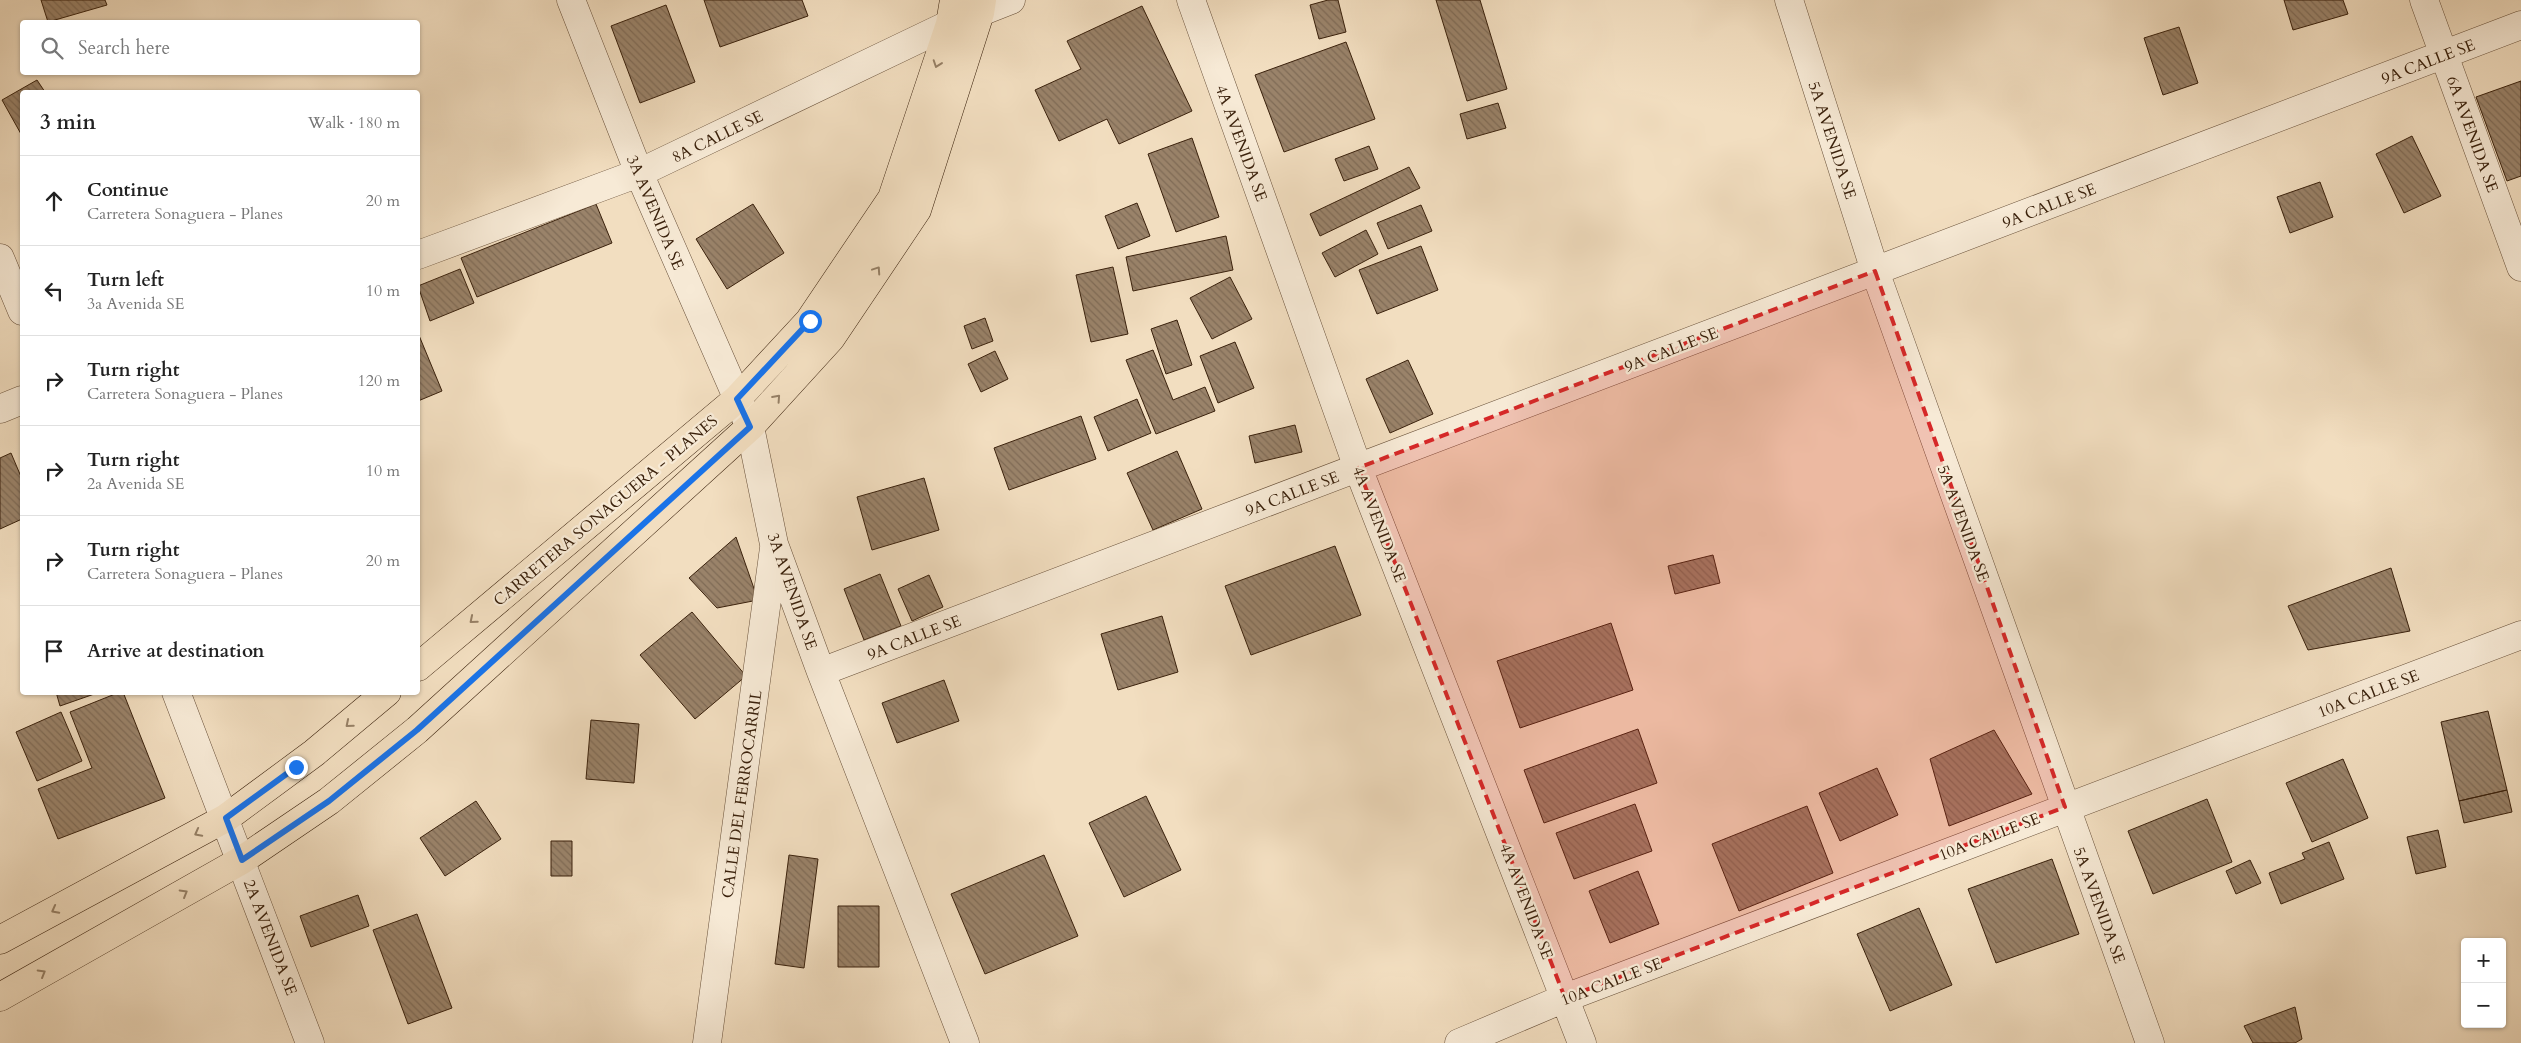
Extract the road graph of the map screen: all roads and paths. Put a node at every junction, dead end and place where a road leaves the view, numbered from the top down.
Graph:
1 (570, 0) edge
2 (1010, 0) edge
3 (1191, 0) edge
4 (1789, 0) edge
5 (2424, 0) edge
6 (981, 7) edge
7 (952, 12) edge
8 (2521, 25) edge
9 (2444, 54) junction
10 (639, 173) junction
11 (420, 254) edge
12 (0, 258) edge
13 (2521, 267) edge
14 (1875, 271) junction
15 (20, 307) edge
16 (737, 399) junction
17 (20, 401) edge
18 (0, 409) edge
19 (750, 427) junction
20 (1358, 468) junction
21 (774, 544) junction
22 (2521, 635) edge
23 (420, 665) edge
24 (821, 672) junction
25 (177, 695) edge
26 (383, 695) edge
27 (2064, 807) junction
28 (226, 818) junction
29 (242, 860) junction
30 (0, 940) edge
31 (0, 997) edge
32 (1565, 998) junction
33 (310, 1043) edge
34 (707, 1043) edge
35 (965, 1043) edge
36 (1459, 1043) edge
37 (1582, 1043) edge
38 (2150, 1043) edge

1 - 10 street, 3A AVENIDA SE
2 - 6 street, 8A CALLE SE
3 - 20 street, 4A AVENIDA SE
4 - 14 street, 5A AVENIDA SE
5 - 9 street, 6A AVENIDA SE
6 - 7 street, 8A CALLE SE
19 -> 6 main road, CARRETERA SONAGUERA - PLANES
7 - 10 street, 8A CALLE SE
7 -> 16 main road, CARRETERA SONAGUERA - PLANES
8 - 9 street, 9A CALLE SE
9 - 13 street, 6A AVENIDA SE
9 - 14 street, 9A CALLE SE
10 - 11 street, 8A CALLE SE
10 - 16 street, 3A AVENIDA SE
12 - 15 street
14 - 20 street, 9A CALLE SE
14 - 27 street, 5A AVENIDA SE
16 - 19 street, 3A AVENIDA SE
16 -> 23 main road, CARRETERA SONAGUERA - PLANES
17 - 18 street
19 - 21 street, 3A AVENIDA SE
19 - 29 main road, CARRETERA SONAGUERA - PLANES
20 - 24 street, 9A CALLE SE
20 - 32 street, 4A AVENIDA SE
21 - 24 street, 3A AVENIDA SE
21 - 34 street, CALLE DEL FERROCARRIL
22 - 27 street, 10A CALLE SE
24 - 35 street, 3A AVENIDA SE
25 - 28 street, 2A AVENIDA SE
26 -> 28 main road
27 - 32 street, 10A CALLE SE
27 - 38 street, 5A AVENIDA SE
28 - 29 street, 2A AVENIDA SE
28 -> 30 main road
31 -> 29 main road, CARRETERA SONAGUERA - PLANES
29 - 33 street, 2A AVENIDA SE
32 - 36 street, 10A CALLE SE
32 - 37 street, 4A AVENIDA SE

